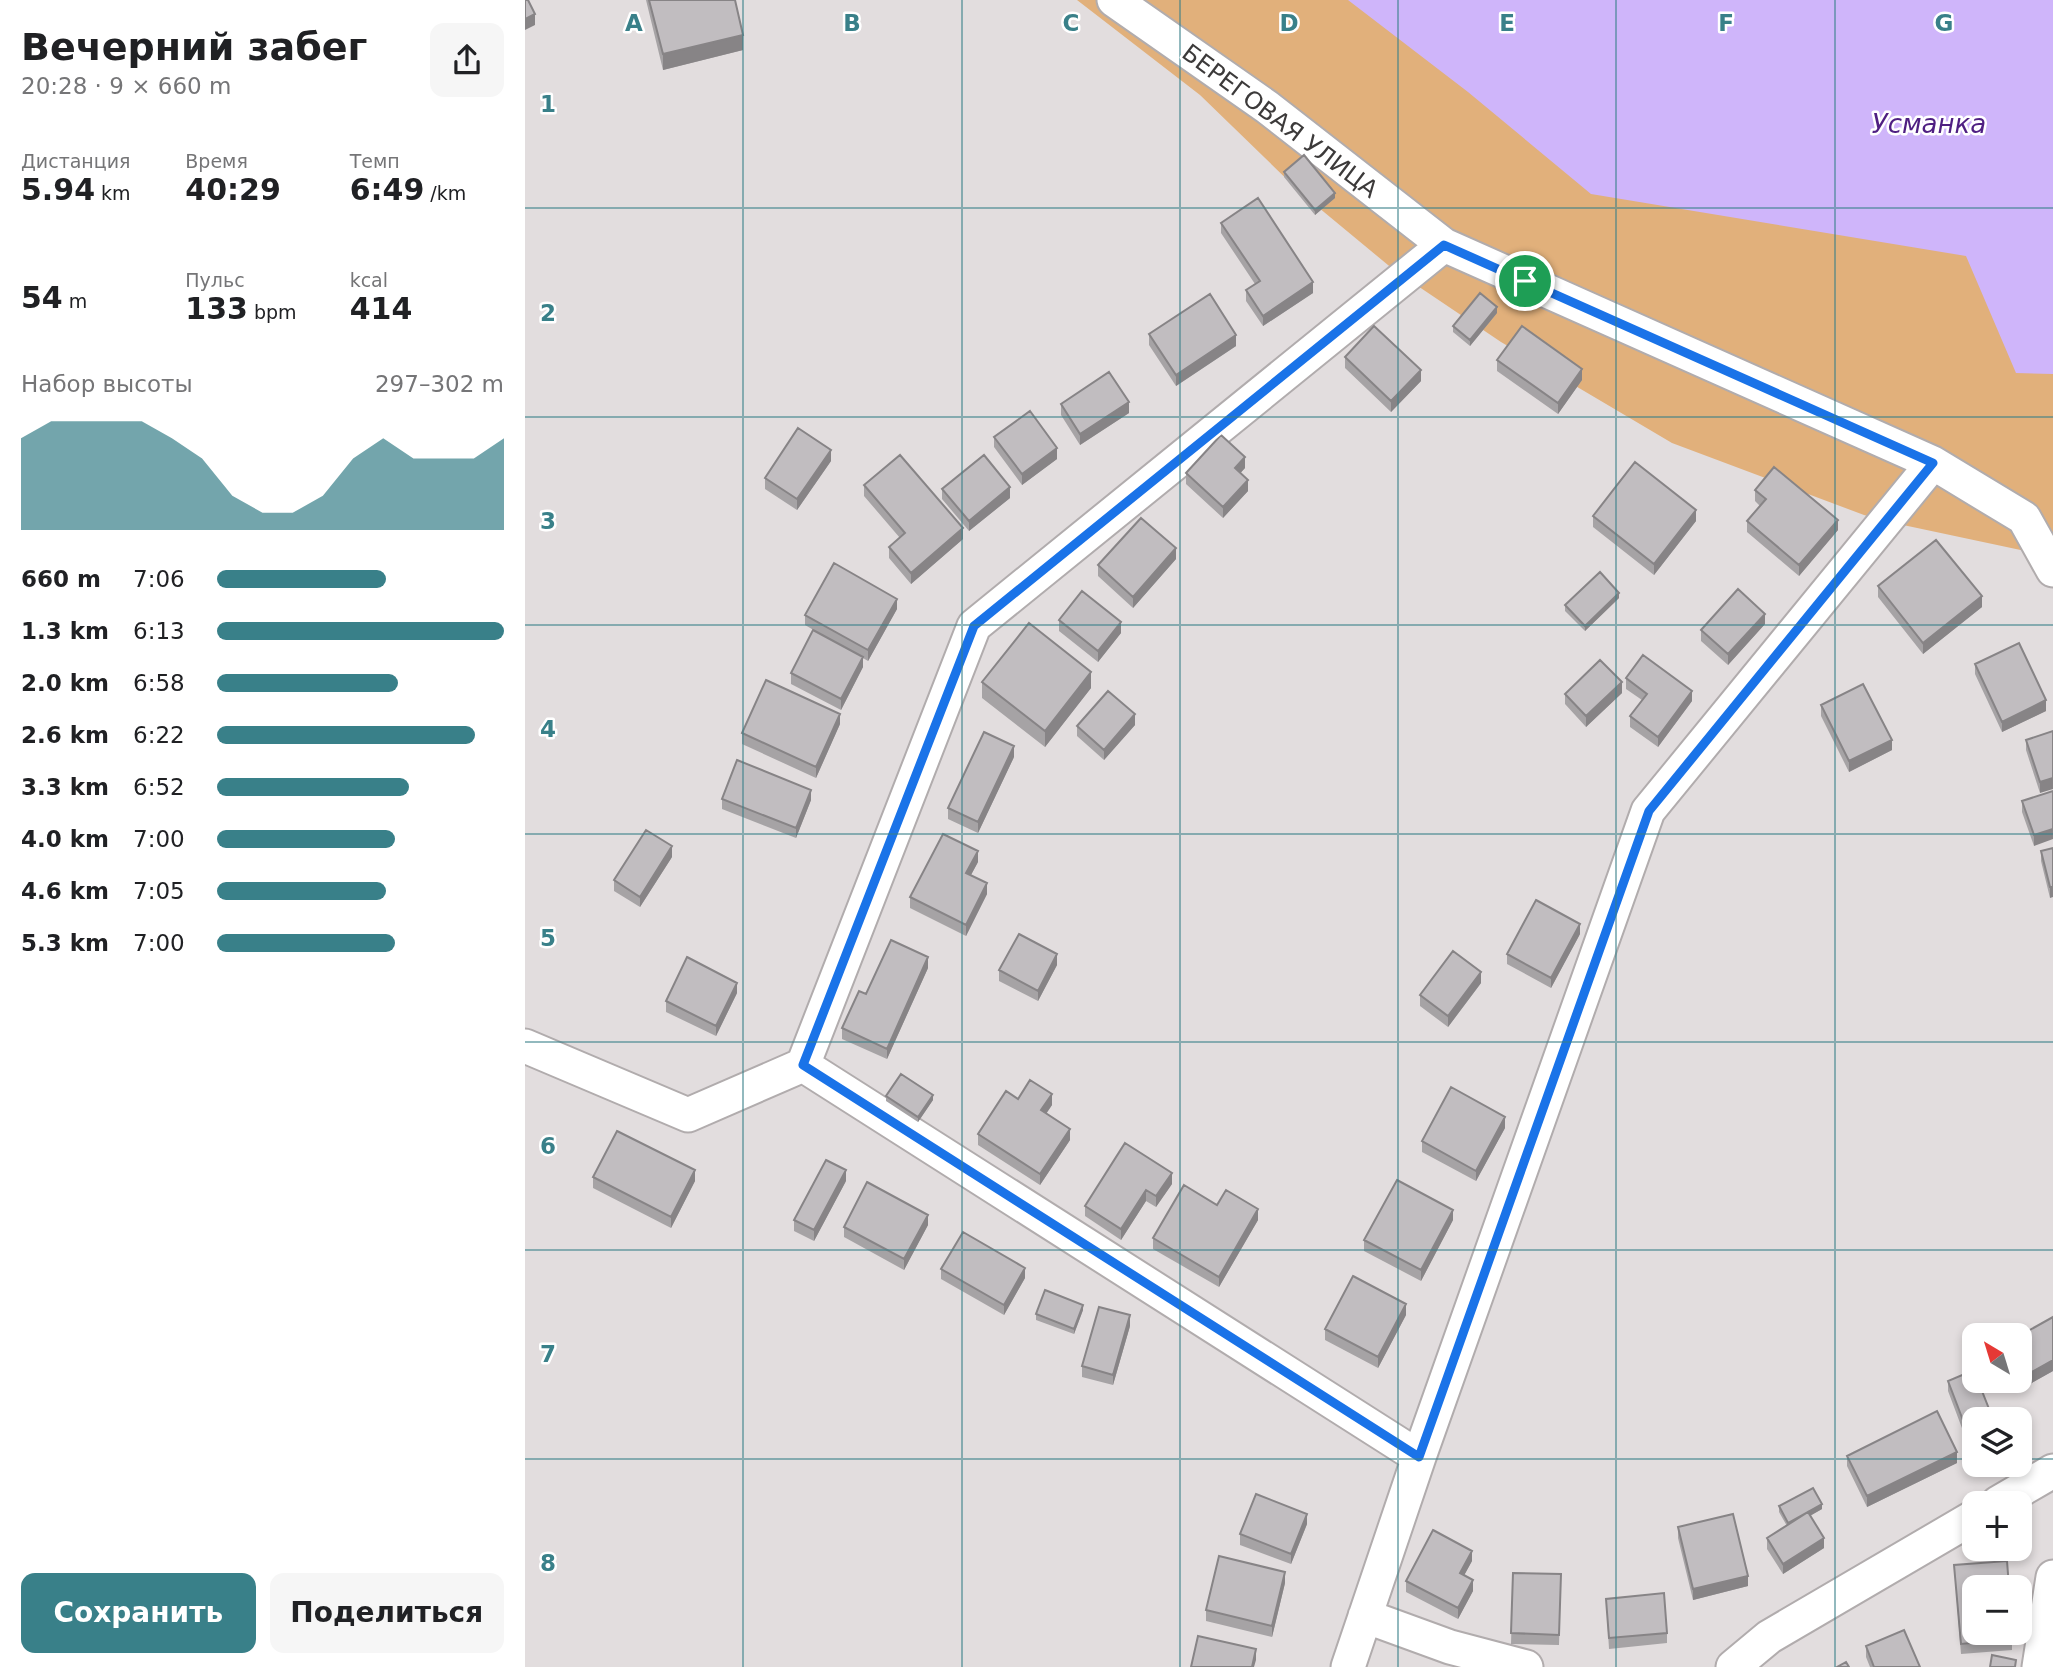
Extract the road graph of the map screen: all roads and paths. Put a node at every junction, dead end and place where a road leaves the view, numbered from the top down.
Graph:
1 (1114, 0) edge
2 (1444, 245) junction
3 (1933, 463) junction
4 (2053, 570) edge
5 (525, 1046) edge
6 (803, 1065) junction
7 (1419, 1457) junction
8 (2053, 1471) edge
9 (2019, 1491) edge
10 (1962, 1524) edge
11 (2053, 1577) edge
12 (1365, 1616) junction
13 (1348, 1667) edge
14 (1526, 1667) edge
15 (1733, 1667) edge
16 (2039, 1667) edge

1 - 2 street, БЕРЕГОВАЯ УЛИЦА
2 - 3 street, БЕРЕГОВАЯ УЛИЦА
2 - 6 street
3 - 4 street, БЕРЕГОВАЯ УЛИЦА
3 - 7 street
5 - 6 street
6 - 7 street
7 - 12 street
8 - 9 street
10 - 15 street
11 - 16 street
12 - 13 street
12 - 14 street

